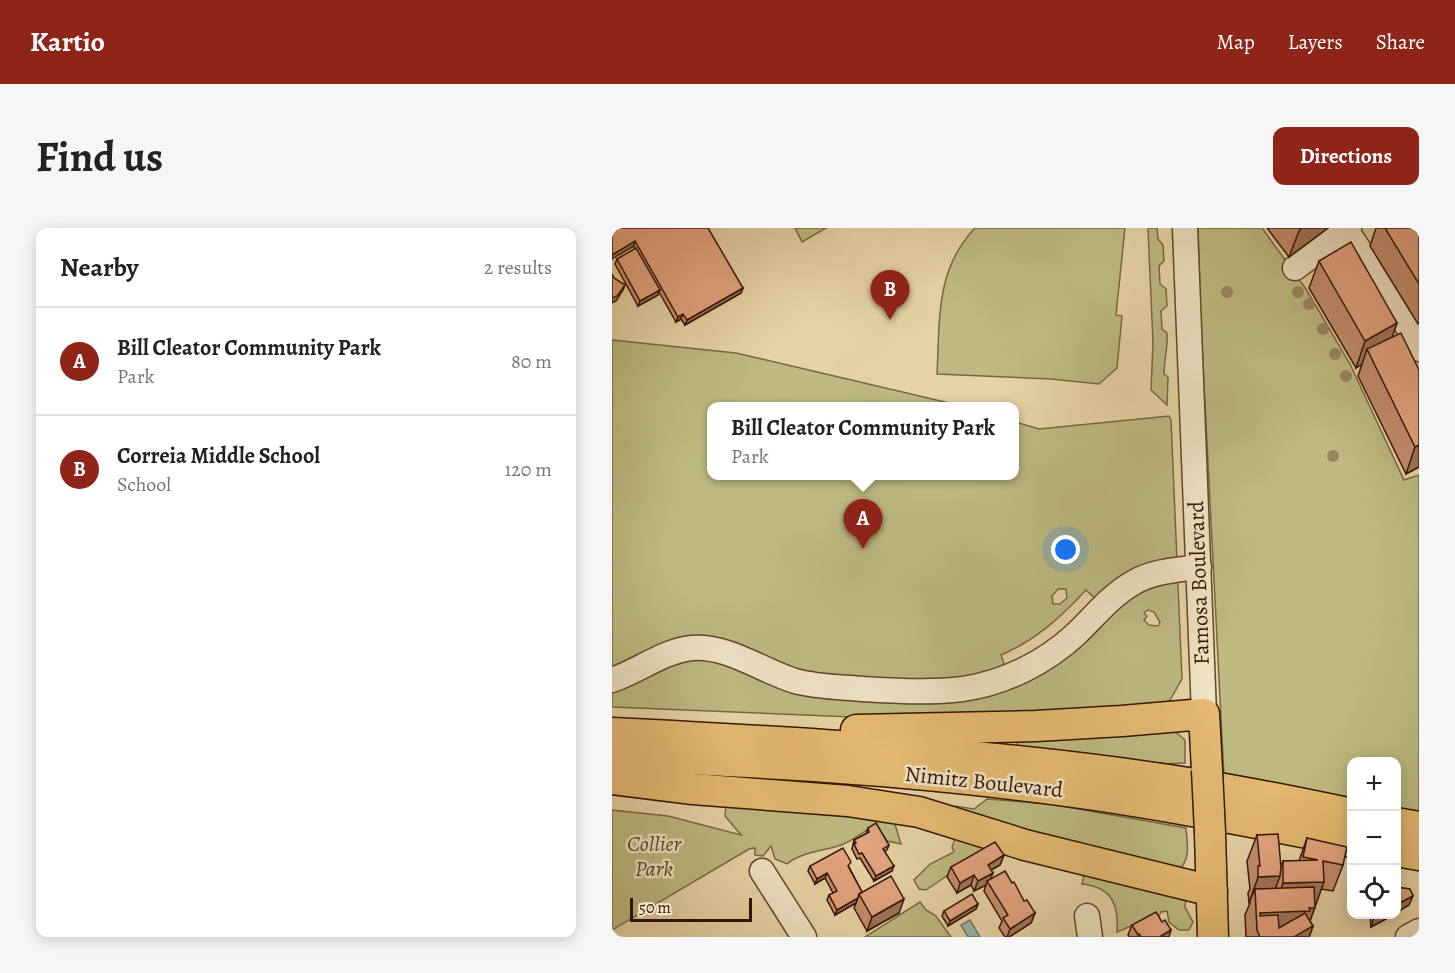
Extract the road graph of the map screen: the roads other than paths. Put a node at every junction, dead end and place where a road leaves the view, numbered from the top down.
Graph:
1 (1185, 228) edge
2 (1348, 229) edge
3 (1295, 268) dead end
4 (1419, 349) edge
5 (1198, 567) junction
6 (612, 680) edge
7 (1204, 714) junction
8 (612, 733) edge
9 (740, 739) junction
10 (612, 755) edge
11 (612, 779) edge
12 (1347, 813) edge
13 (1401, 824) edge
14 (1419, 827) edge
15 (1347, 841) edge
16 (1401, 852) edge
17 (1419, 855) edge
18 (762, 871) dead end
19 (1212, 891) junction
20 (1419, 931) edge
21 (797, 935) edge
22 (1214, 937) edge
23 (1408, 937) edge

1 - 5 street, Famosa Boulevard
2 - 3 street
2 - 4 street
5 - 6 street
5 - 7 street, Famosa Boulevard
7 - 9 main road
7 - 19 main road, Famosa Boulevard, bridge
8 - 9 main road, Nimitz Boulevard
9 - 12 main road, Nimitz Boulevard
10 - 15 main road, Nimitz Boulevard
11 - 19 main road
13 - 14 main road
16 - 17 main road
18 - 21 street
19 - 22 main road, Famosa Boulevard
20 - 23 street

